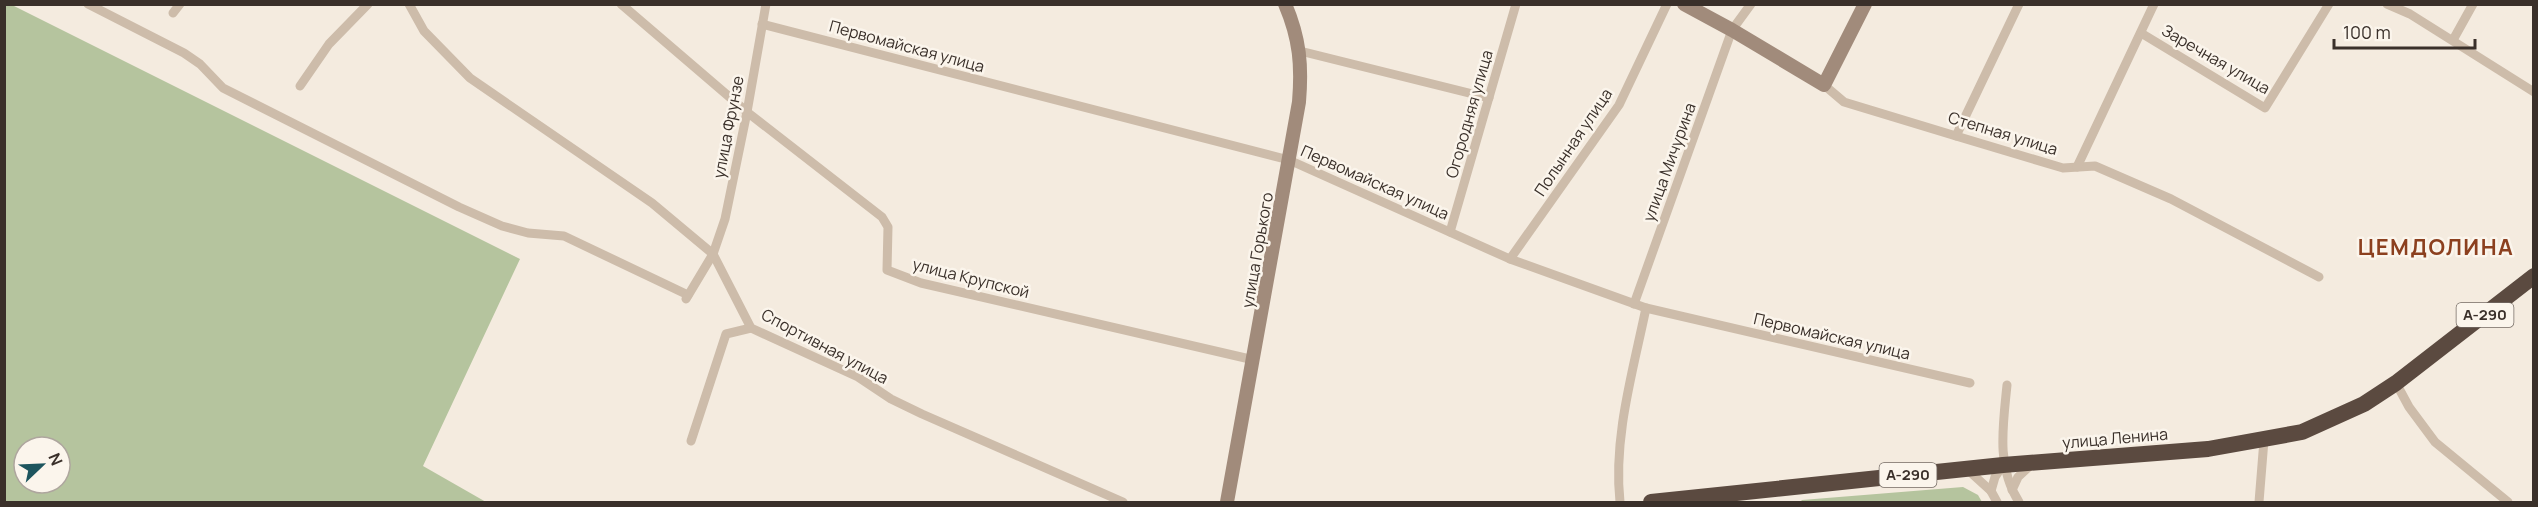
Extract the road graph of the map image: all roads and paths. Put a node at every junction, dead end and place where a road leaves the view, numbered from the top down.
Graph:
1 (88, 4) edge
2 (180, 4) edge
3 (368, 4) edge
4 (409, 4) edge
5 (621, 4) edge
6 (766, 4) edge
7 (1285, 4) edge
8 (1516, 4) edge
9 (1667, 4) edge
10 (1684, 4) edge
11 (1751, 4) edge
12 (1865, 4) edge
13 (2019, 4) edge
14 (2154, 4) edge
15 (2329, 4) edge
16 (2386, 4) edge
17 (2473, 4) edge
18 (173, 13) dead end
19 (762, 24) junction
20 (1732, 30) junction
21 (2141, 33) junction
22 (2453, 40) junction
23 (1300, 51) junction
24 (1824, 85) junction
25 (300, 86) dead end
26 (2534, 92) edge
27 (1488, 98) junction
28 (747, 112) junction
29 (1956, 136) junction
30 (1289, 160) junction
31 (2077, 167) junction
32 (1450, 232) junction
33 (713, 254) junction
34 (1510, 259) junction
35 (2534, 276) edge
36 (2319, 277) dead end
37 (1634, 304) junction
38 (1646, 308) junction
39 (751, 328) junction
40 (1254, 360) junction
41 (2396, 383) junction
42 (1970, 384) dead end
43 (2007, 385) dead end
44 (2264, 440) junction
45 (691, 441) dead end
46 (2034, 463) junction
47 (2003, 465) junction
48 (1967, 469) junction
49 (2012, 490) junction
50 (1991, 491) junction
51 (1123, 502) edge
52 (1227, 502) edge
53 (1620, 502) edge
54 (1651, 502) edge
55 (1997, 502) edge
56 (2019, 502) edge
57 (2259, 502) edge
58 (2508, 502) edge

1 - 33 street, улица Фрунзе
2 - 18 street
3 - 25 street
4 - 33 street, Спортивная улица
5 - 28 street, улица Крупской
6 - 19 street, улица Фрунзе
7 - 23 main road, улица Горького
8 - 27 street, Огородняя улица
9 - 34 street, Полынная улица
10 - 20 main road, Степная улица
11 - 20 street, улица Мичурина
12 - 24 main road
13 - 29 street
14 - 21 street
15 - 21 street, Заречная улица
16 - 22 street
17 - 22 street
19 - 28 street, улица Фрунзе
19 - 30 street, Первомайская улица
20 - 24 main road, Степная улица
20 - 37 street, улица Мичурина
21 - 31 street
22 - 26 street
23 - 27 street
23 - 30 main road, улица Горького
24 - 29 street, Степная улица
27 - 32 street, Огородняя улица
28 - 33 street, улица Фрунзе
28 - 40 street, улица Крупской
29 - 31 street, Степная улица
30 - 32 street, Первомайская улица
30 - 40 main road, улица Горького
31 - 36 street, Степная улица
32 - 34 street, Первомайская улица
33 - 39 street, Спортивная улица
34 - 37 street, Первомайская улица
35 - 41 highway, улица Ленина / А-290
37 - 38 street, Первомайская улица
38 - 42 street, Первомайская улица
38 - 53 street
39 - 45 street
39 - 51 street, Спортивная улица
40 - 52 main road, улица Горького
41 - 44 highway, улица Ленина / А-290
41 - 58 street
43 - 47 street
44 - 46 highway, улица Ленина / А-290
44 - 57 street
46 - 47 highway, улица Ленина / А-290
46 - 49 street
47 - 48 highway, улица Ленина / А-290
47 - 49 street
47 - 50 street
48 - 50 street
48 - 54 highway, улица Ленина / А-290
49 - 56 street
50 - 55 street

